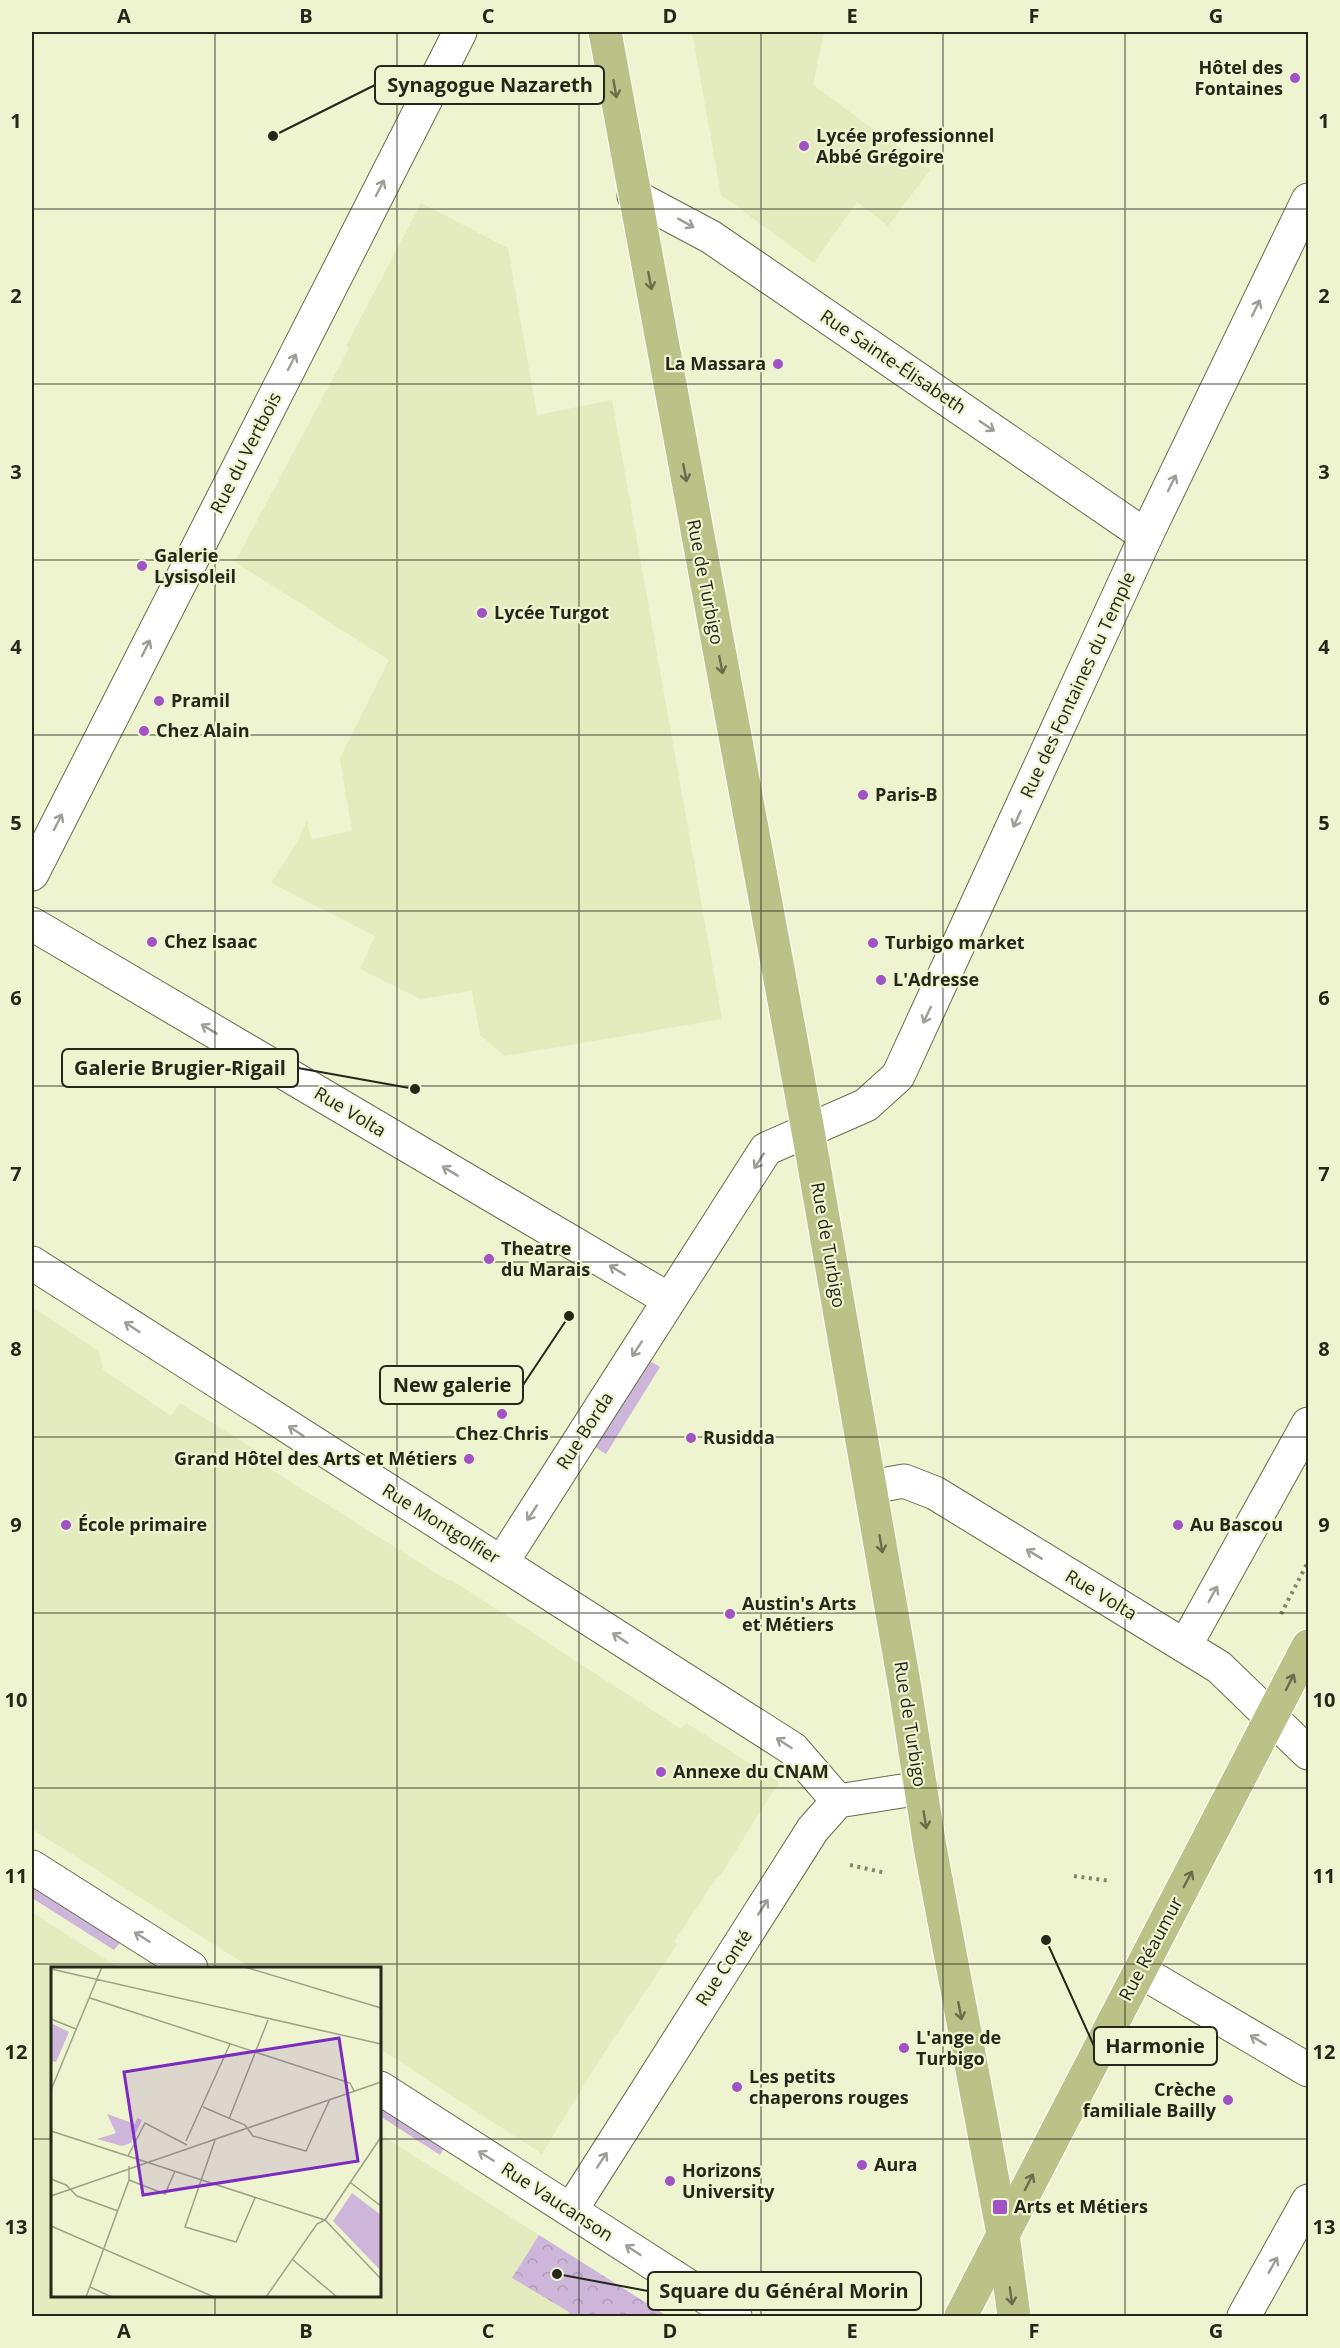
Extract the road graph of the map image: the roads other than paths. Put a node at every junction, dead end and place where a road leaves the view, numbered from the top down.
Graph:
1 (460, 32) edge
2 (605, 32) edge
3 (634, 196) junction
4 (1308, 200) edge
5 (1146, 536) junction
6 (32, 874) edge
7 (32, 924) edge
8 (808, 1131) junction
9 (32, 1263) edge
10 (668, 1299) junction
11 (1308, 1424) edge
12 (871, 1486) junction
13 (502, 1562) junction
14 (1185, 1646) junction
15 (1308, 1646) edge
16 (1271, 1718) junction
17 (1308, 1753) edge
18 (921, 1788) junction
19 (838, 1801) junction
20 (32, 1867) edge
21 (189, 1967) edge
22 (1140, 1971) junction
23 (1308, 2070) edge
24 (381, 2089) edge
25 (1308, 2201) edge
26 (570, 2210) junction
27 (1003, 2234) junction
28 (735, 2316) edge
29 (961, 2316) edge
30 (1014, 2316) edge
31 (1244, 2316) edge

6 -> 1 street, Rue du Vertbois
2 -> 3 main road, Rue de Turbigo
3 -> 5 street, Rue Sainte-Élisabeth
3 -> 8 main road, Rue de Turbigo
5 -> 4 street, Rue des Fontaines du Temple
5 -> 8 street, Rue des Fontaines du Temple
10 -> 7 street, Rue Volta
8 -> 10 street
8 - 12 main road, Rue de Turbigo
13 -> 9 street, Rue Montgolfier
10 -> 13 street, Rue Borda
14 -> 11 street
14 -> 12 street, Rue Volta
12 -> 18 main road, Rue de Turbigo
19 -> 13 street, Rue Montgolfier
14 - 16 street, Rue Volta
16 -> 15 main road, Rue Réaumur
16 - 17 street, Rue Volta
22 -> 16 main road, Rue Réaumur
18 - 19 street
18 -> 27 main road, Rue de Turbigo
26 -> 19 street, Rue Conté
21 -> 20 street
23 -> 22 street
27 -> 22 main road, Rue Réaumur
26 -> 24 street, Rue Vaucanson
31 -> 25 street
28 -> 26 street, Rue Vaucanson
27 - 29 main road, Rue Réaumur
27 -> 30 main road, Rue de Turbigo

